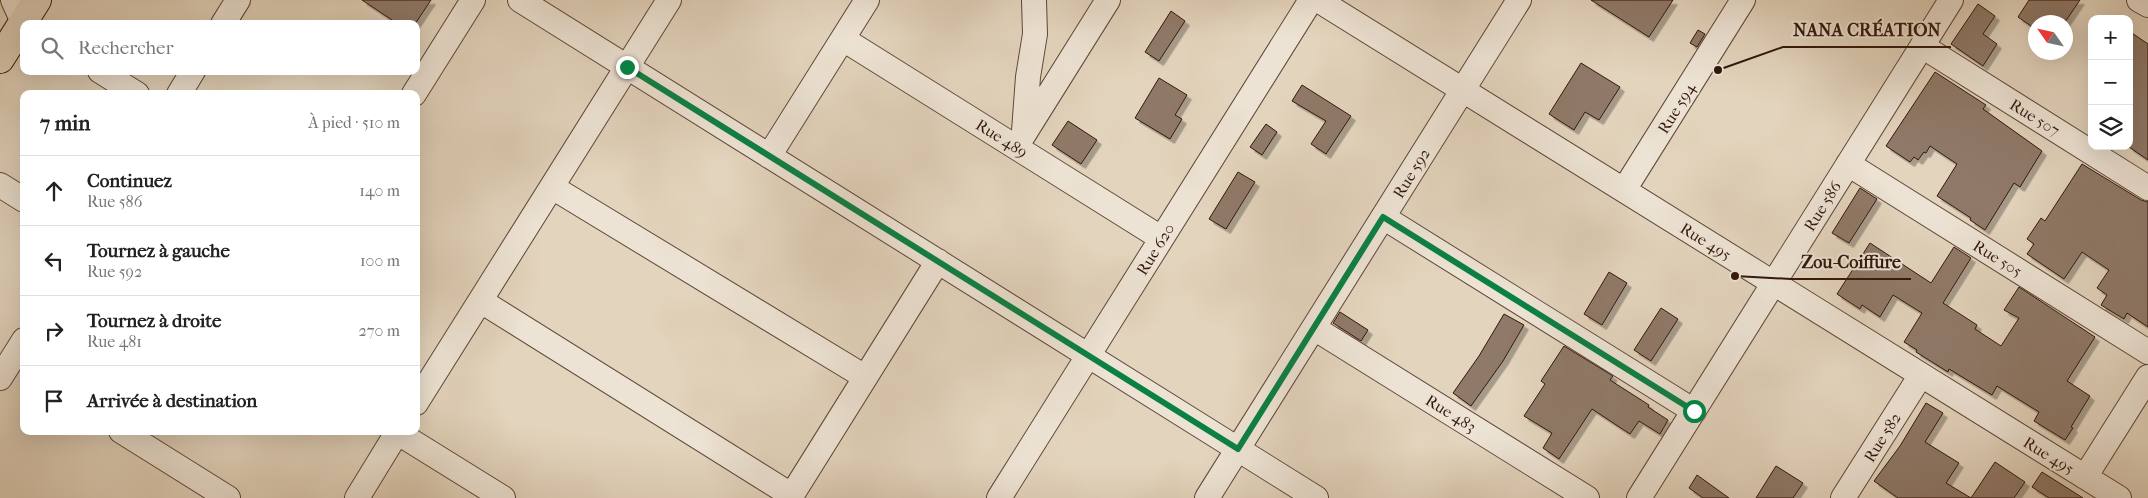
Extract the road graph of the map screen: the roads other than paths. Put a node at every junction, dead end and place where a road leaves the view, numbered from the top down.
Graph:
1 (37, 0) edge
2 (238, 0) edge
3 (473, 0) edge
4 (520, 0) edge
5 (669, 0) edge
6 (867, 0) edge
7 (1034, 0) edge
8 (1108, 0) edge
9 (1310, 0) edge
10 (1318, 0) edge
11 (1519, 0) edge
12 (1743, 0) edge
13 (1951, 0) edge
14 (20, 16) edge
15 (226, 20) edge
16 (843, 39) junction
17 (1922, 46) junction
18 (0, 59) edge
19 (627, 67) junction
20 (106, 75) edge
21 (191, 75) edge
22 (131, 90) edge
23 (181, 90) edge
24 (417, 90) edge
25 (1463, 90) junction
26 (1020, 141) junction
27 (769, 156) junction
28 (1848, 164) junction
29 (0, 185) edge
30 (552, 187) junction
31 (2148, 188) edge
32 (1624, 190) junction
33 (20, 198) edge
34 (1383, 217) junction
35 (1162, 238) junction
36 (938, 261) junction
37 (1774, 283) junction
38 (481, 301) junction
39 (1314, 328) junction
40 (20, 349) edge
41 (2148, 352) edge
42 (1088, 356) junction
43 (11, 370) edge
44 (1921, 375) junction
45 (865, 377) junction
46 (2148, 377) edge
47 (420, 397) edge
48 (1694, 411) junction
49 (127, 435) edge
50 (395, 435) edge
51 (402, 435) edge
52 (1238, 449) junction
53 (2085, 477) junction
54 (791, 497) edge
55 (228, 498) edge
56 (357, 498) edge
57 (503, 498) edge
58 (998, 498) edge
59 (1208, 498) edge
60 (1316, 498) edge
61 (1587, 498) edge
62 (1639, 498) edge
63 (1844, 498) edge
64 (2118, 498) edge

1 - 14 main road
2 - 15 street
3 - 24 street
4 - 19 street
5 - 19 street
6 - 16 street
7 - 26 street
8 - 26 street
9 - 35 street, Rue 620
10 - 25 street, Rue 495
11 - 25 street, Rue 592
12 - 32 street, Rue 594
13 - 17 street, Rue 586
14 - 18 main road
16 - 26 street, Rue 489
16 - 27 street
17 - 28 street, Rue 586
17 - 31 street, Rue 507
19 - 27 street
19 - 30 street
20 - 22 street
21 - 23 street
25 - 32 street, Rue 495
25 - 34 street, Rue 592
26 - 35 street, Rue 489
27 - 36 street
28 - 37 street, Rue 586
28 - 41 street, Rue 505
29 - 33 street
30 - 38 street
30 - 45 street
32 - 37 street, Rue 495
34 - 39 street, Rue 592
34 - 48 street
35 - 42 street, Rue 620
36 - 42 street
36 - 45 street
37 - 44 street, Rue 495
37 - 48 street, Rue 586
38 - 47 street
38 - 54 street
39 - 52 street, Rue 592
39 - 61 street, Rue 483
40 - 43 street
42 - 52 street
42 - 58 street, Rue 620
44 - 53 street, Rue 495
44 - 63 street, Rue 582
45 - 54 street
46 - 53 street
48 - 62 street, Rue 586
49 - 55 street
50 - 56 street
51 - 57 street
52 - 59 street, Rue 592
52 - 60 street
53 - 64 street, Rue 495

